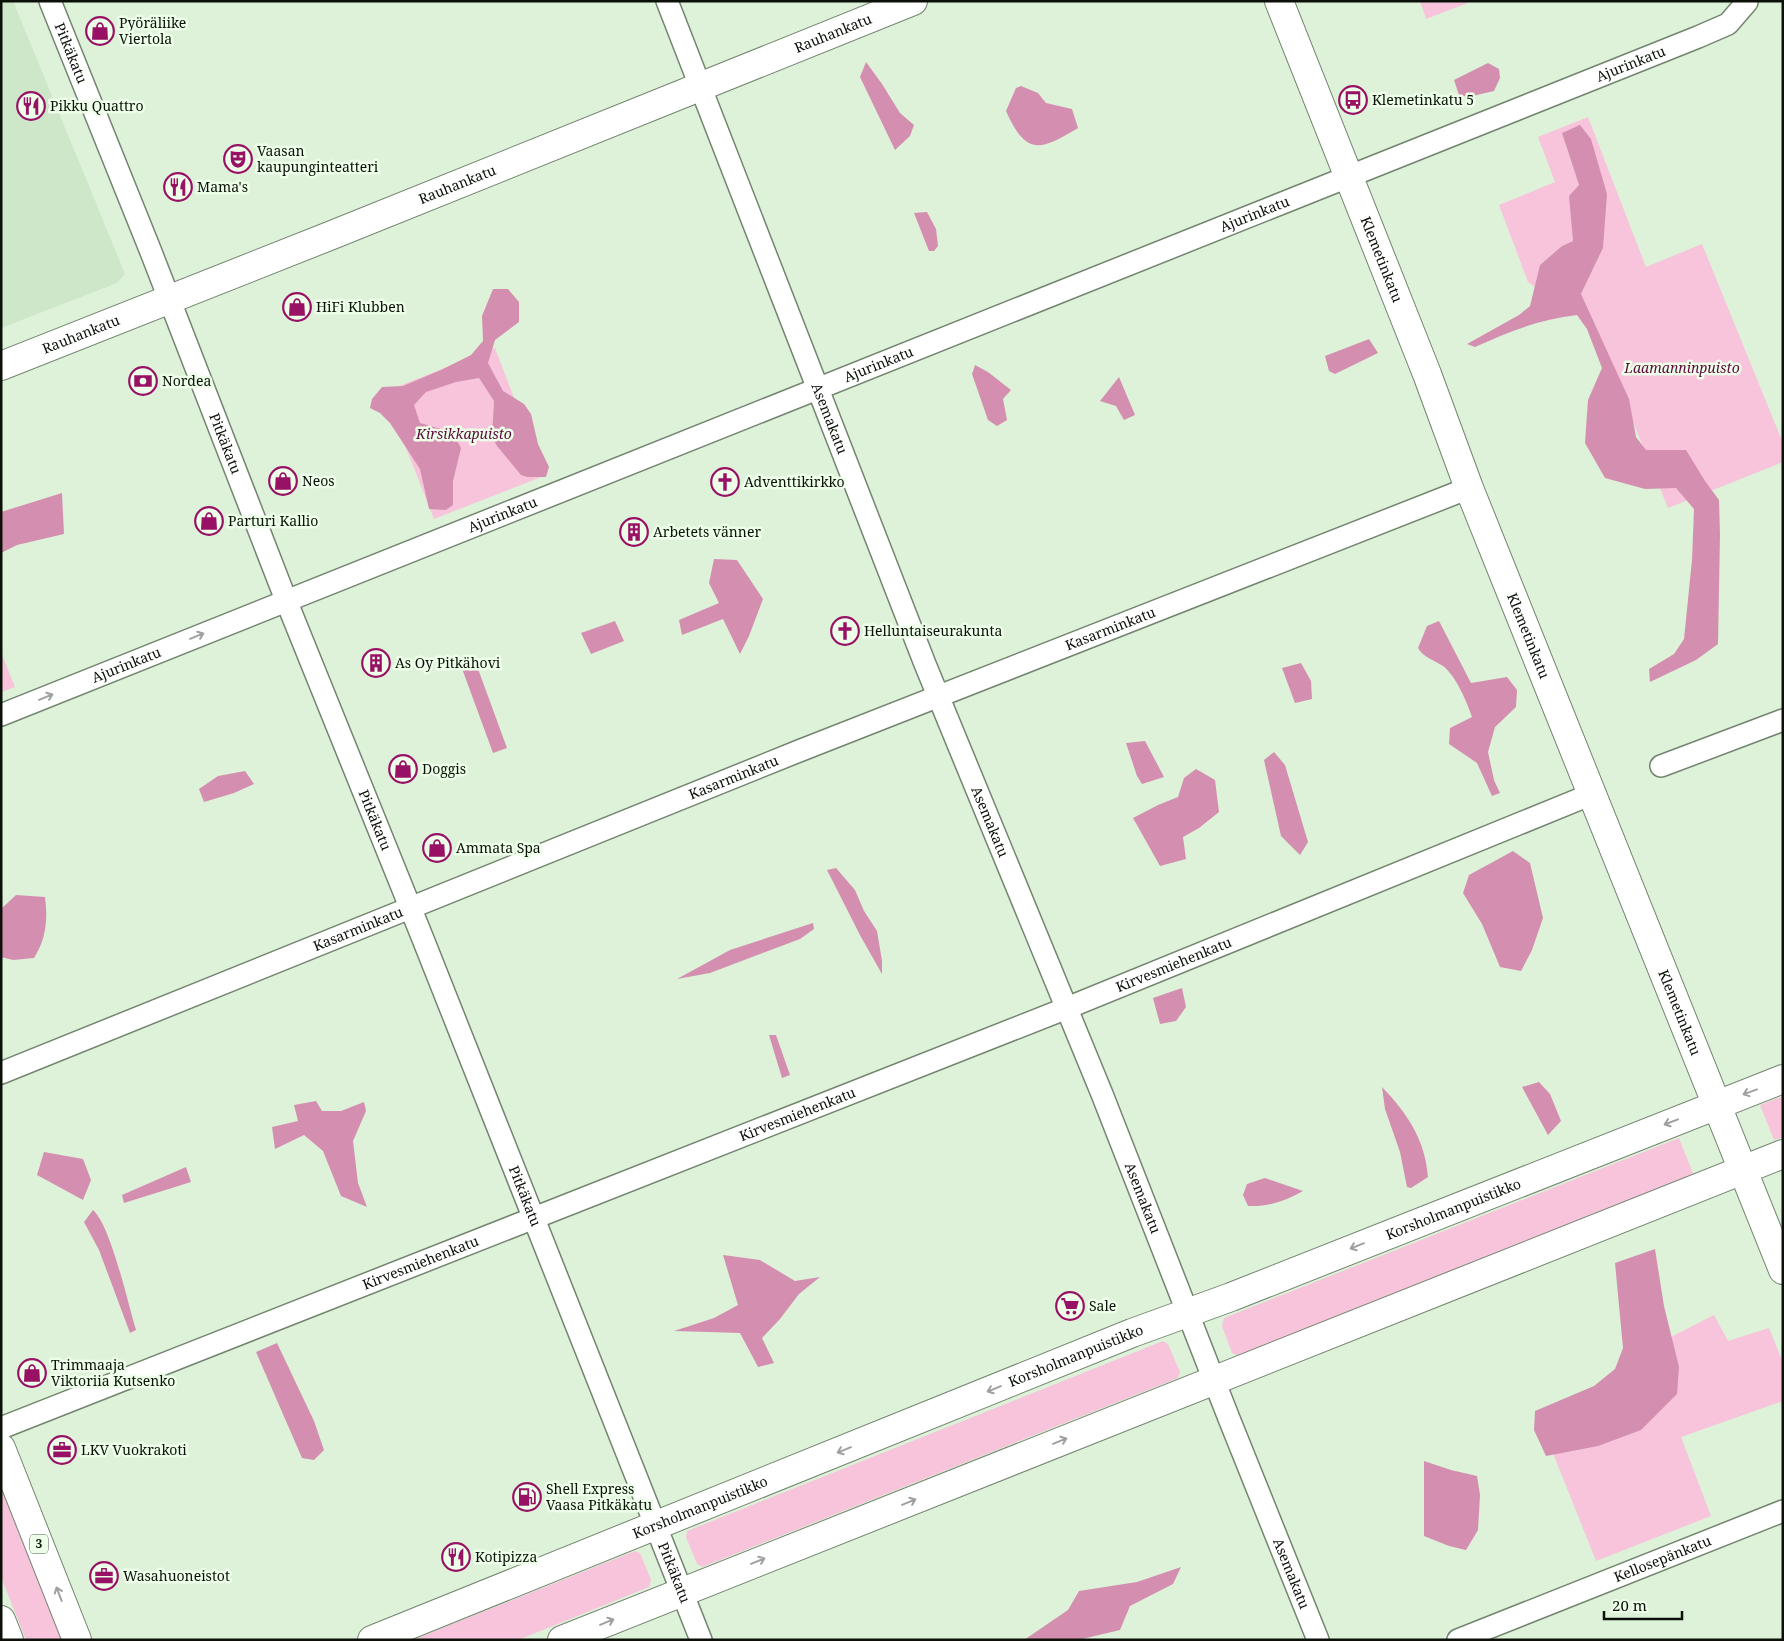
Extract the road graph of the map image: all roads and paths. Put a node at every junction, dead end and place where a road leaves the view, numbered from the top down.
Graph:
1 (50, 1) edge
2 (667, 1) edge
3 (913, 1) edge
4 (1279, 1) edge
5 (1747, 2) edge
6 (700, 87) junction
7 (1349, 177) junction
8 (169, 300) junction
9 (1, 366) edge
10 (818, 388) junction
11 (1469, 488) junction
12 (286, 600) junction
13 (938, 696) junction
14 (1, 715) edge
15 (1783, 720) edge
16 (1661, 766) dead end
17 (1592, 794) junction
18 (411, 909) junction
19 (1067, 1008) junction
20 (1, 1073) edge
21 (1783, 1079) edge
22 (1716, 1104) junction
23 (1783, 1154) edge
24 (1743, 1170) junction
25 (534, 1218) junction
26 (1783, 1270) edge
27 (1188, 1313) junction
28 (1214, 1380) junction
29 (1, 1428) edge
30 (1, 1448) edge
31 (1783, 1511) edge
32 (656, 1526) junction
33 (682, 1592) junction
34 (1, 1620) edge
35 (9, 1640) edge
36 (77, 1640) edge
37 (372, 1640) edge
38 (562, 1640) edge
39 (701, 1640) edge
40 (1318, 1640) edge
41 (1458, 1640) edge

1 - 8 street, Pitkäkatu
2 - 6 street, Asemakatu
3 - 6 main road, Rauhankatu
4 - 7 main road, Klemetinkatu
5 - 7 street, Ajurinkatu
6 - 8 main road, Rauhankatu
6 - 10 street, Asemakatu
7 - 10 street, Ajurinkatu
7 - 11 main road, Klemetinkatu
8 - 9 main road, Rauhankatu
8 - 12 street, Pitkäkatu
10 - 12 street, Ajurinkatu
10 - 13 street, Asemakatu
11 - 13 street, Kasarminkatu
11 - 17 main road, Klemetinkatu
14 -> 12 street, Ajurinkatu
12 - 18 street, Pitkäkatu
13 - 18 street, Kasarminkatu
13 - 19 street, Asemakatu
15 - 16 street
17 - 19 street, Kirvesmiehenkatu
17 - 22 main road, Klemetinkatu
18 - 20 street, Kasarminkatu
18 - 25 street, Pitkäkatu
19 - 25 street, Kirvesmiehenkatu
19 - 27 street, Asemakatu
21 -> 22 main road, Korsholmanpuistikko
22 - 24 main road, Klemetinkatu
22 -> 27 main road, Korsholmanpuistikko
23 - 24 main road
24 - 26 main road, Klemetinkatu
24 - 28 main road
25 - 29 street, Kirvesmiehenkatu
25 - 32 street, Pitkäkatu
27 - 28 street, Asemakatu
27 -> 32 main road, Korsholmanpuistikko
33 -> 28 main road
28 - 40 street, Asemakatu
36 -> 30 main road, 3
31 - 41 street, Kellosepänkatu
32 - 33 street, Pitkäkatu
32 - 37 main road, Korsholmanpuistikko
38 -> 33 main road
33 - 39 street, Pitkäkatu
34 - 35 main road

